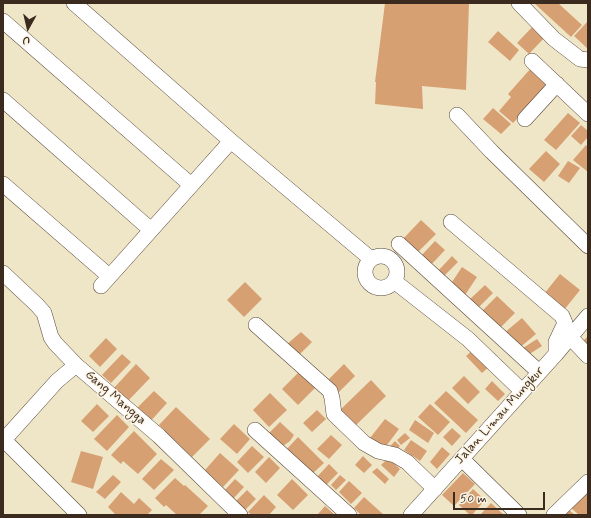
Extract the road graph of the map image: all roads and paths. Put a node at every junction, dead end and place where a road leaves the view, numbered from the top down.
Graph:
1 (74, 3) edge
2 (519, 3) edge
3 (3, 21) edge
4 (588, 60) edge
5 (532, 61) dead end
6 (557, 84) junction
7 (3, 100) edge
8 (588, 114) edge
9 (457, 115) dead end
10 (524, 119) dead end
11 (231, 141) junction
12 (3, 184) edge
13 (191, 185) junction
14 (451, 222) dead end
15 (151, 230) junction
16 (399, 244) dead end
17 (588, 246) edge
18 (371, 258) junction
19 (3, 273) edge
20 (394, 281) junction
21 (588, 316) edge
22 (256, 325) dead end
23 (570, 337) junction
24 (556, 354) junction
25 (588, 356) edge
26 (76, 365) junction
27 (539, 372) junction
28 (522, 391) junction
29 (255, 430) dead end
30 (3, 440) edge
31 (462, 459) junction
32 (588, 482) edge
33 (435, 489) junction
34 (78, 515) edge
35 (240, 515) edge
36 (349, 515) edge
37 (410, 515) edge
38 (519, 515) edge
39 (554, 515) edge

1 - 11 street
2 - 4 street
3 - 13 street
5 - 6 street
6 - 8 street
6 - 10 street
7 - 15 street
9 - 17 street
11 - 13 street
11 - 18 street
12 - 15 street
13 - 15 street
14 - 24 street
16 - 27 street
18 - 20 street
18 - 20 street
19 - 26 street, Gang Mangga
20 - 28 street
21 - 23 street, Jalan Limau Mungkur
22 - 33 street
23 - 24 street, Jalan Limau Mungkur
23 - 25 street
24 - 27 street, Jalan Limau Mungkur
26 - 30 street
26 - 35 street, Gang Mangga
27 - 28 street, Jalan Limau Mungkur
28 - 31 street, Jalan Limau Mungkur
29 - 36 street
30 - 34 street
31 - 33 street, Jalan Limau Mungkur
31 - 38 street
32 - 39 street
33 - 37 street, Jalan Limau Mungkur

